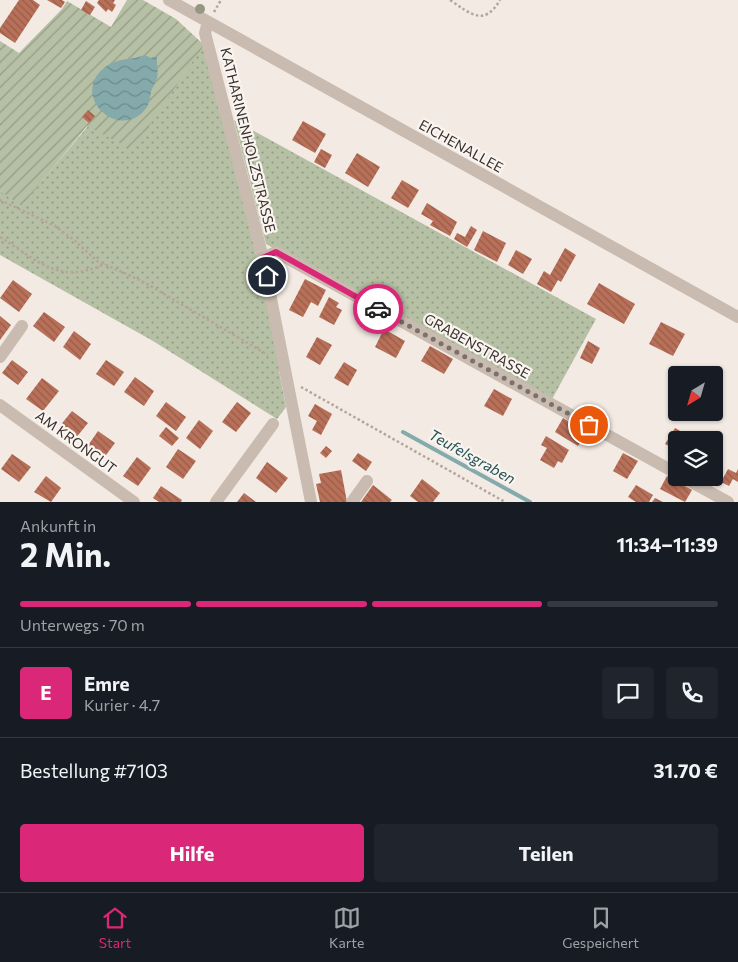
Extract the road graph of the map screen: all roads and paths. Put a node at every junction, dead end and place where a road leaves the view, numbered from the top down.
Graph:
1 (169, 0) edge
2 (450, 0) edge
3 (500, 0) edge
4 (208, 22) junction
5 (0, 200) edge
6 (0, 237) edge
7 (263, 258) junction
8 (106, 263) junction
9 (738, 317) edge
10 (22, 326) dead end
11 (0, 357) edge
12 (286, 365) junction
13 (288, 385) junction
14 (0, 405) edge
15 (273, 424) dead end
16 (668, 469) edge
17 (367, 481) dead end
18 (699, 486) edge
19 (134, 502) edge
20 (216, 502) edge
21 (311, 502) edge
22 (352, 502) edge
23 (505, 502) edge
24 (728, 502) edge

1 - 4 street, EICHENALLEE
2 - 3 path
4 - 7 street, KATHARINENHOLZSTRASSE
4 - 9 street, EICHENALLEE
5 - 8 path
6 - 8 path
7 - 12 street, KATHARINENHOLZSTRASSE
7 - 16 street, GRABENSTRASSE
8 - 12 path
10 - 11 street
12 - 13 street, KATHARINENHOLZSTRASSE
13 - 21 street, KATHARINENHOLZSTRASSE
13 - 23 path
14 - 19 street, AM KRONGUT
15 - 20 street
17 - 22 street
18 - 24 street

